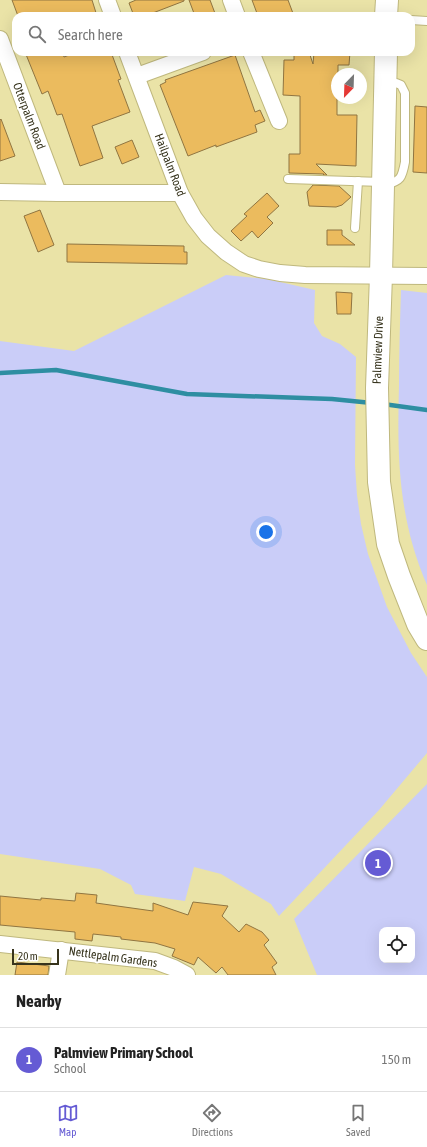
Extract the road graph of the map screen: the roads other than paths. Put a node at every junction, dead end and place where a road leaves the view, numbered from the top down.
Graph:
1 (107, 0) edge
2 (231, 0) edge
3 (387, 0) edge
4 (112, 12) edge
5 (236, 12) edge
6 (386, 12) edge
7 (415, 20) edge
8 (427, 20) edge
9 (0, 39) edge
10 (129, 56) edge
11 (192, 56) edge
12 (253, 56) edge
13 (386, 56) edge
14 (137, 76) junction
15 (278, 121) dead end
16 (288, 179) dead end
17 (358, 181) junction
18 (383, 184) junction
19 (0, 192) edge
20 (58, 193) junction
21 (180, 193) junction
22 (355, 228) dead end
23 (381, 275) junction
24 (427, 276) edge
25 (427, 639) edge
26 (0, 944) edge
27 (62, 950) junction
28 (57, 975) edge
29 (187, 975) edge

1 - 4 street
2 - 5 street
3 - 6 street
7 - 8 lane
9 - 20 street, Otterpalm Road
10 - 14 street, Hailpalm Road
11 - 14 street
12 - 15 street
13 - 18 street, Palmview Drive
14 - 21 street, Hailpalm Road
16 - 17 lane
17 - 18 lane
17 - 22 lane
18 - 23 street, Palmview Drive
19 - 20 street
20 - 21 street
21 - 23 street, Hailpalm Road
23 - 24 street, Hailpalm Road
23 - 25 street, Palmview Drive
26 - 27 street, Nettlepalm Gardens
27 - 28 street, Nettlepalm Gardens
27 - 29 street, Nettlepalm Gardens

